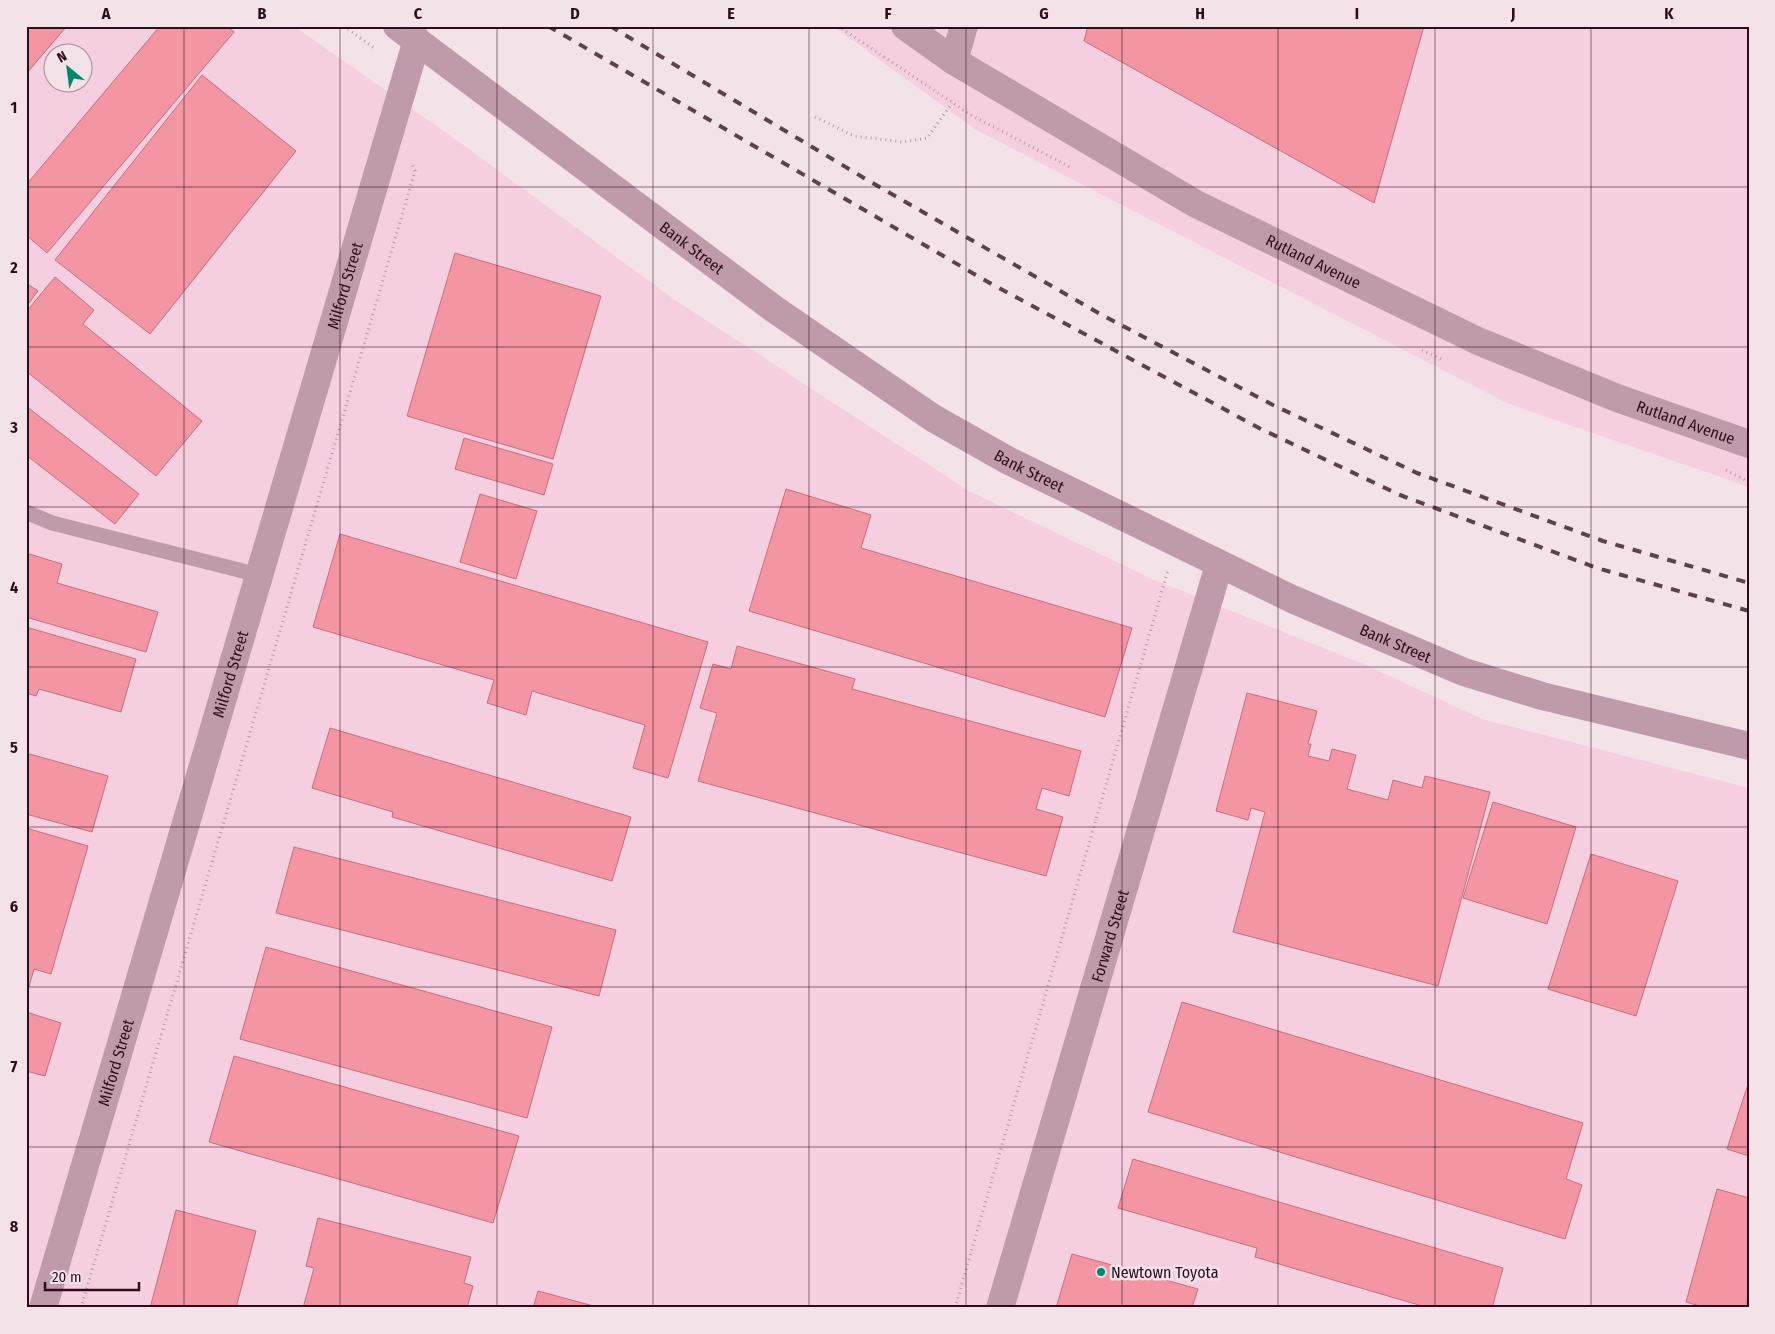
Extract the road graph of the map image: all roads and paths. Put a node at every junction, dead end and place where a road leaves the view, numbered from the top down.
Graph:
1 (344, 26) edge
2 (905, 26) edge
3 (964, 26) edge
4 (411, 31) edge
5 (954, 61) junction
6 (408, 71) junction
7 (952, 103) dead end
8 (814, 117) dead end
9 (411, 161) dead end
10 (1749, 444) edge
11 (26, 512) edge
12 (1160, 564) dead end
13 (1219, 565) junction
14 (259, 575) junction
15 (1749, 746) edge
16 (43, 1308) edge
17 (81, 1308) edge
18 (955, 1308) edge
19 (1000, 1308) edge

1 - 6 path
2 - 5 street, Rutland Avenue
3 - 5 street
4 - 6 street, Milford Street
4 - 13 street, Bank Street
5 - 10 street, Rutland Avenue
6 - 14 street, Milford Street
7 - 8 path
9 - 17 path
11 - 14 lane
12 - 18 path
13 - 15 street, Bank Street
13 - 19 street, Forward Street
14 - 16 street, Milford Street

